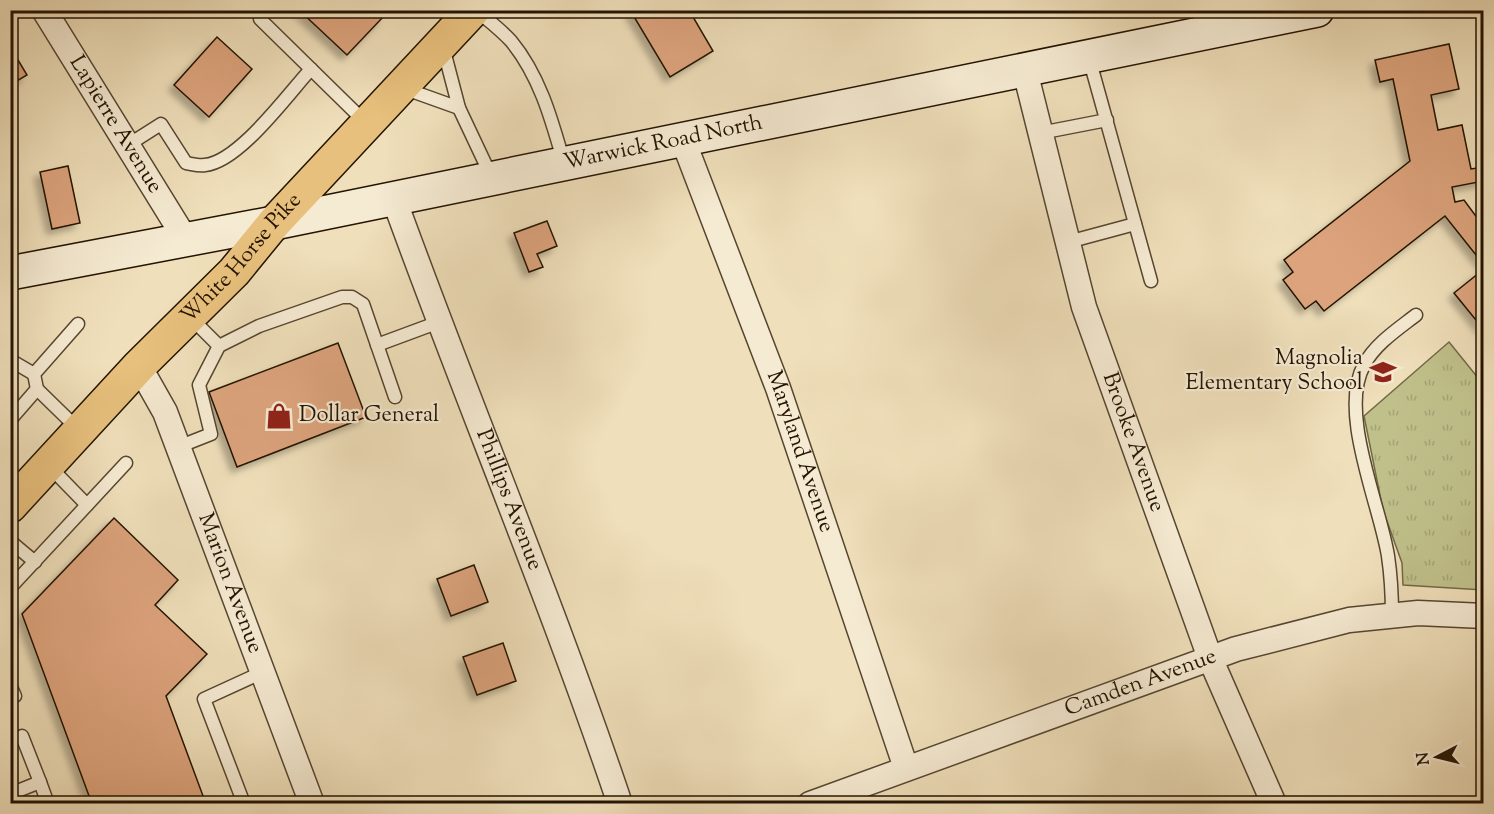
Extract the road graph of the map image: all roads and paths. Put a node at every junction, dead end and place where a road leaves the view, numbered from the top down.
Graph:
1 (44, 10) edge
2 (475, 10) edge
3 (1317, 10) edge
4 (261, 19) dead end
5 (442, 44) junction
6 (1089, 58) junction
7 (311, 69) junction
8 (1025, 71) junction
9 (402, 88) junction
10 (459, 108) junction
11 (1107, 120) junction
12 (368, 125) junction
13 (1040, 133) junction
14 (682, 140) junction
15 (128, 145) junction
16 (565, 164) junction
17 (492, 179) junction
18 (394, 199) junction
19 (274, 223) junction
20 (1135, 224) junction
21 (186, 240) junction
22 (1068, 242) junction
23 (10, 273) edge
24 (1151, 281) dead end
25 (1416, 315) dead end
26 (189, 316) junction
27 (439, 322) junction
28 (78, 324) dead end
29 (376, 345) junction
30 (219, 346) junction
31 (10, 360) edge
32 (138, 366) junction
33 (34, 374) junction
34 (37, 389) junction
35 (395, 397) dead end
36 (10, 420) edge
37 (80, 431) junction
38 (178, 447) junction
39 (126, 463) dead end
40 (48, 465) junction
41 (87, 505) junction
42 (10, 506) edge
43 (10, 541) edge
44 (35, 562) junction
45 (10, 588) edge
46 (1392, 616) junction
47 (1484, 616) edge
48 (1210, 658) junction
49 (263, 672) junction
50 (22, 736) dead end
51 (906, 768) junction
52 (40, 782) junction
53 (10, 794) edge
54 (48, 804) edge
55 (244, 804) edge
56 (312, 804) edge
57 (620, 804) edge
58 (810, 804) edge
59 (1274, 804) edge

1 - 15 street, Lapierre Avenue
2 - 5 highway, White Horse Pike
2 - 16 lane
3 - 6 street, Warwick Road North
4 - 7 lane
5 - 9 highway, White Horse Pike
5 - 10 lane
6 - 8 street, Warwick Road North
6 - 11 lane
7 - 12 lane
7 - 15 lane
8 - 13 street, Brooke Avenue
8 - 14 street, Warwick Road North
9 - 10 lane
9 - 12 highway, White Horse Pike
10 - 17 lane
11 - 13 lane
11 - 20 lane
12 - 19 highway, White Horse Pike
13 - 22 street, Brooke Avenue
14 - 16 street, Warwick Road North
14 - 51 street, Maryland Avenue
15 - 21 street, Lapierre Avenue
16 - 17 street, Warwick Road North
17 - 18 street, Warwick Road North
18 - 19 street, Warwick Road North
18 - 27 street, Phillips Avenue
19 - 21 street, Warwick Road North
19 - 26 highway, White Horse Pike
20 - 22 lane
20 - 24 lane
21 - 23 street, Warwick Road North
22 - 48 street, Brooke Avenue
25 - 46 lane
26 - 30 lane
26 - 32 highway, White Horse Pike
27 - 29 lane
27 - 57 street, Phillips Avenue
28 - 33 lane
29 - 30 lane
29 - 35 lane
30 - 38 lane
31 - 33 lane
32 - 37 highway, White Horse Pike
32 - 38 street, Marion Avenue
33 - 34 lane
34 - 36 lane
34 - 37 lane
37 - 40 highway, White Horse Pike
38 - 49 street, Marion Avenue
39 - 41 lane
40 - 41 lane
40 - 42 highway, White Horse Pike
41 - 44 lane
43 - 44 lane
44 - 45 lane
46 - 47 street, Camden Avenue
46 - 48 street, Camden Avenue
48 - 51 street, Camden Avenue
48 - 59 street, Brooke Avenue
49 - 55 lane
49 - 56 street, Marion Avenue
50 - 52 lane
51 - 58 street, Camden Avenue
52 - 53 lane
52 - 54 lane

